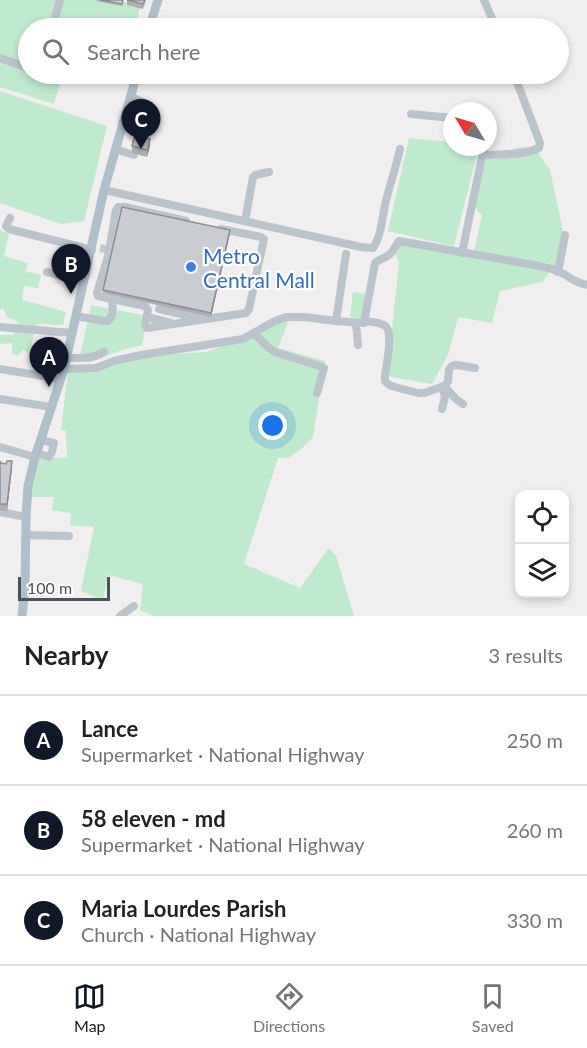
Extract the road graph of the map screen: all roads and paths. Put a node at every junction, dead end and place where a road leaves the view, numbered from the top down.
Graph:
1 (60, 0) edge
2 (158, 0) edge
3 (484, 0) edge
4 (55, 18) edge
5 (153, 18) edge
6 (492, 18) edge
7 (0, 58) edge
8 (18, 64) edge
9 (134, 84) edge
10 (518, 84) edge
11 (130, 96) junction
12 (411, 114) dead end
13 (443, 117) edge
14 (122, 127) junction
15 (115, 149) junction
16 (400, 149) dead end
17 (497, 152) edge
18 (134, 155) edge
19 (482, 156) edge
20 (269, 172) dead end
21 (104, 190) junction
22 (10, 219) dead end
23 (245, 221) junction
24 (199, 224) edge
25 (209, 226) edge
26 (565, 235) dead end
27 (95, 248) junction
28 (462, 253) junction
29 (346, 254) dead end
30 (558, 272) junction
31 (47, 273) dead end
32 (84, 281) junction
33 (587, 285) edge
34 (112, 298) junction
35 (159, 309) dead end
36 (76, 316) junction
37 (207, 320) junction
38 (336, 321) junction
39 (365, 321) junction
40 (355, 322) junction
41 (0, 327) edge
42 (72, 333) junction
43 (254, 333) junction
44 (358, 345) dead end
45 (104, 352) dead end
46 (67, 358) junction
47 (475, 368) dead end
48 (0, 369) edge
49 (62, 374) junction
50 (443, 386) junction
51 (317, 393) dead end
52 (0, 399) edge
53 (463, 404) dead end
54 (51, 407) junction
55 (442, 409) dead end
56 (41, 440) junction
57 (0, 447) edge
58 (36, 455) junction
59 (0, 512) edge
60 (26, 517) junction
61 (26, 535) junction
62 (69, 536) dead end
63 (134, 606) dead end
64 (22, 616) edge
65 (120, 616) edge

1 - 4 street
2 - 5 main road
3 - 6 street
7 - 8 street
9 - 11 main road
10 - 17 street
11 - 14 main road
11 - 14 street
12 - 13 street
14 - 15 main road
15 - 18 street
15 - 21 main road
16 - 23 street
19 - 28 street
20 - 23 street
21 - 23 street
21 - 27 main road
22 - 27 street
24 - 34 street
25 - 37 street
26 - 30 street
27 - 32 main road
28 - 30 street
28 - 39 street
29 - 38 street
30 - 33 street
31 - 32 street
32 - 36 main road
34 - 36 street
34 - 37 street
35 - 37 street
36 - 42 main road
38 - 40 street
38 - 43 street
39 - 40 street
39 - 50 street
40 - 44 street
41 - 42 street
42 - 46 main road
43 - 49 street
43 - 51 street
45 - 46 street
46 - 49 main road
47 - 50 street
48 - 49 street
49 - 54 main road
50 - 53 street
50 - 55 street
52 - 54 street
54 - 56 main road
56 - 58 main road
56 - 58 street
57 - 58 street
58 - 60 main road
59 - 60 street
60 - 61 main road
61 - 62 street
61 - 64 main road
63 - 65 street

